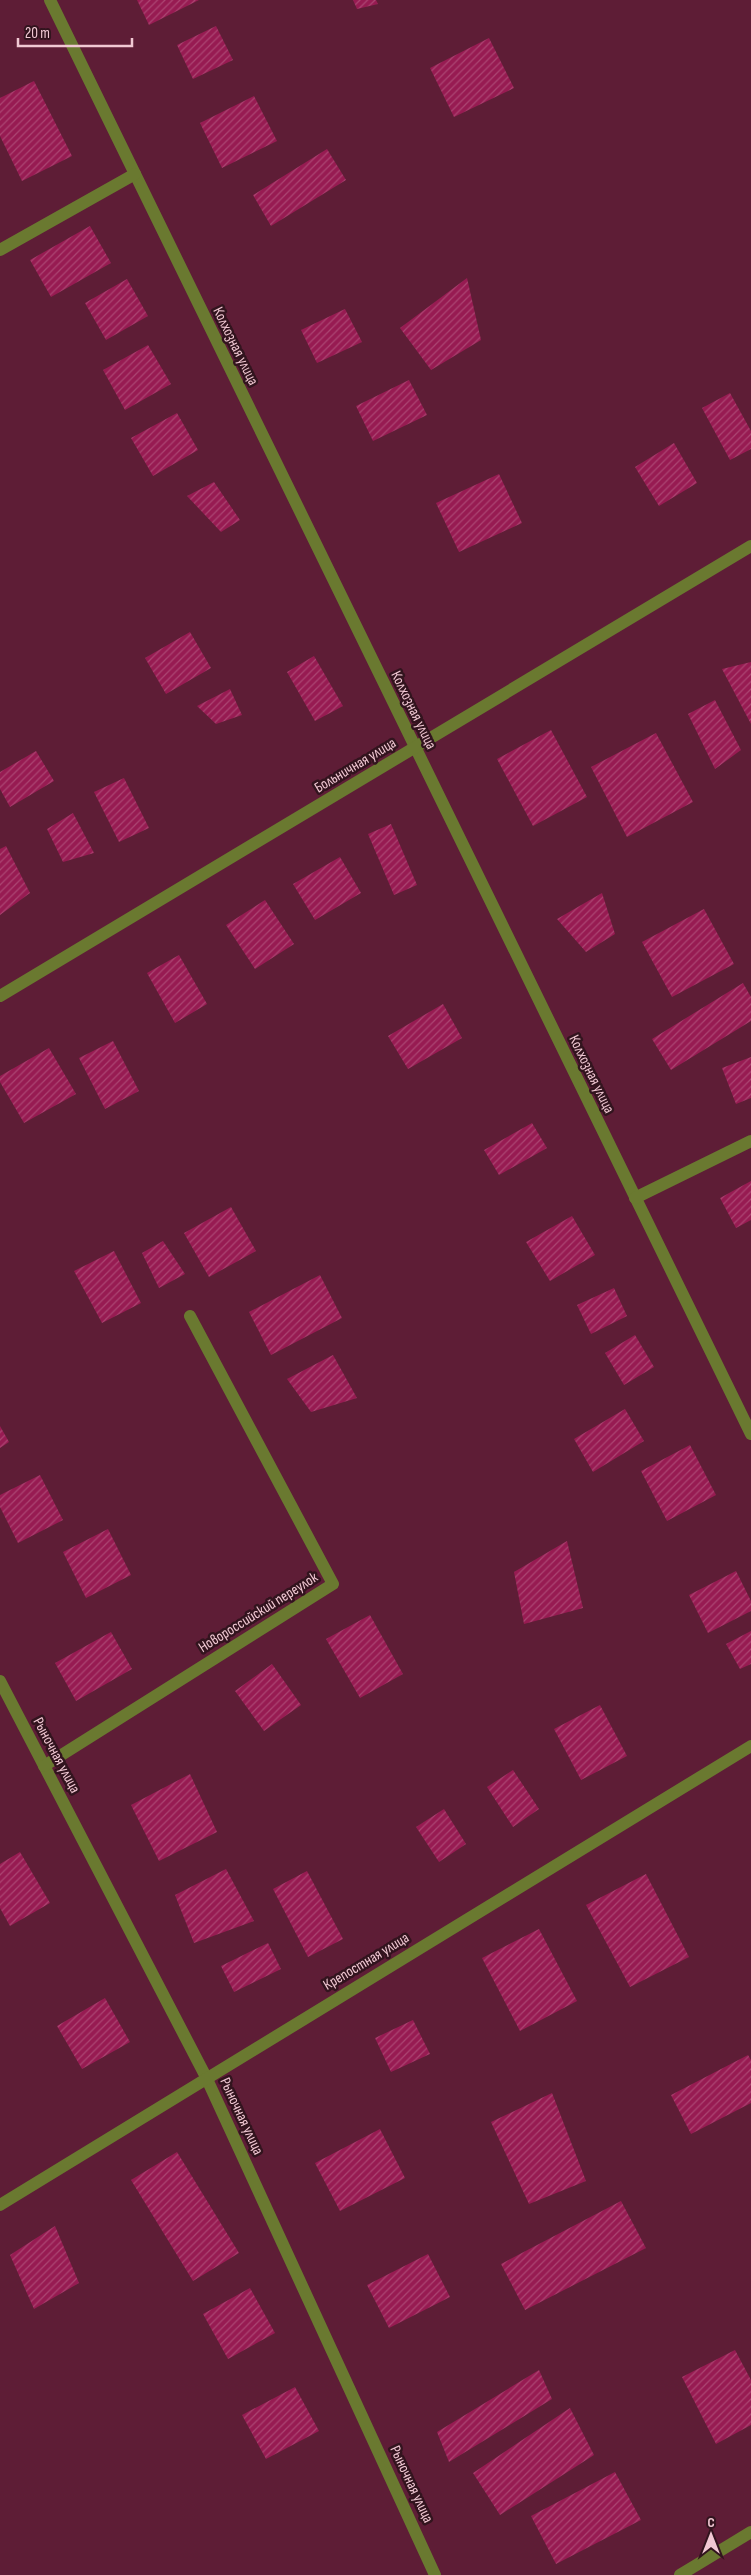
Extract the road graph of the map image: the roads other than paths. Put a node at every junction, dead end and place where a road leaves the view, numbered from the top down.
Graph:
1 (50, 0) edge
2 (135, 174) junction
3 (0, 250) edge
4 (751, 546) edge
5 (414, 748) junction
6 (0, 996) edge
7 (751, 1141) edge
8 (635, 1198) junction
9 (190, 1316) dead end
10 (751, 1434) edge
11 (0, 1681) edge
12 (751, 1746) edge
13 (44, 1766) junction
14 (206, 2077) junction
15 (0, 2205) edge
16 (751, 2532) edge
17 (436, 2575) edge
18 (680, 2575) edge

1 - 2 street, Колхозная улица
2 - 3 street
2 - 5 street, Колхозная улица
4 - 5 street, Больничная улица
5 - 6 street, Больничная улица
5 - 8 street, Колхозная улица
7 - 8 street
8 - 10 street, Колхозная улица
9 - 13 street, Новороссийский переулок
11 - 13 street, Рыночная улица
12 - 14 street, Крепостная улица
13 - 14 street, Рыночная улица
14 - 15 street, Крепостная улица
14 - 17 street, Рыночная улица
16 - 18 street

